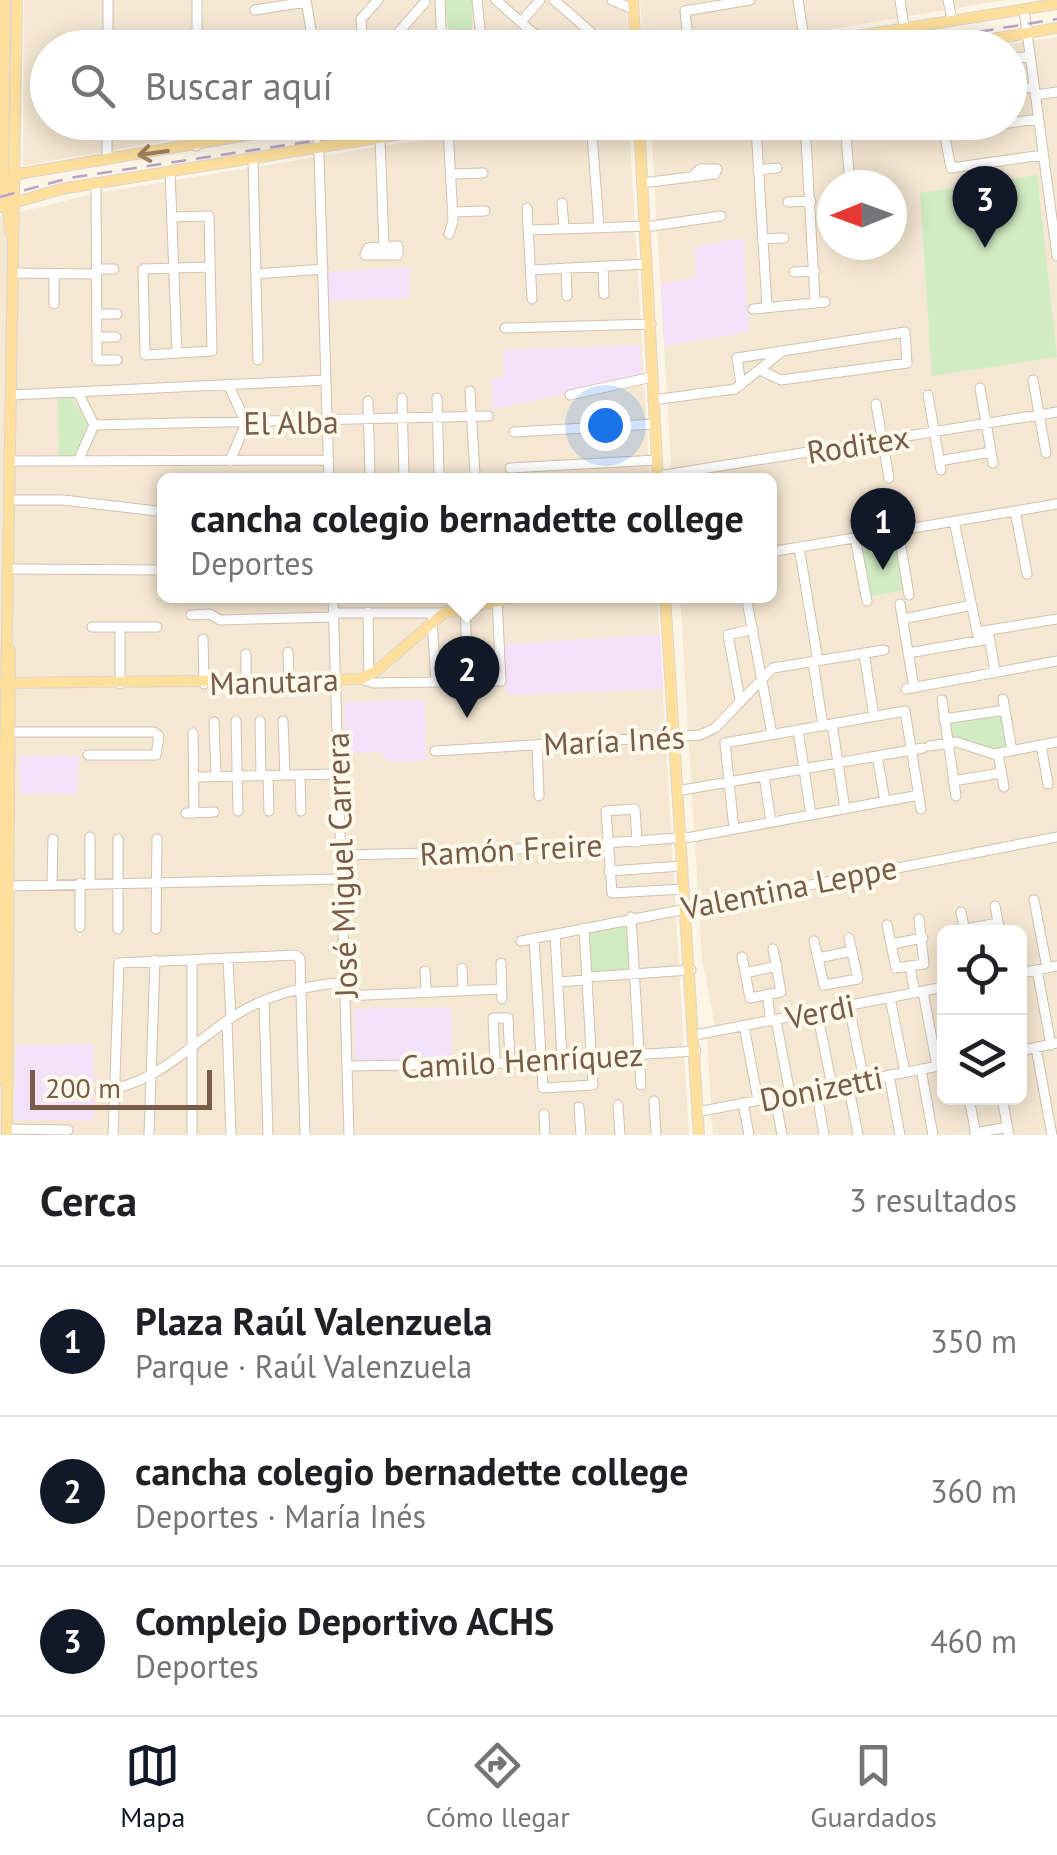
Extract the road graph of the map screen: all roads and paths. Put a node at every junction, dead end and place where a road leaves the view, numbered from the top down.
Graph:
1 (5, 0) edge
2 (17, 0) edge
3 (108, 0) edge
4 (197, 0) edge
5 (496, 0) edge
6 (540, 0) edge
7 (554, 0) edge
8 (612, 0) edge
9 (750, 0) edge
10 (798, 0) edge
11 (900, 0) edge
12 (948, 0) edge
13 (991, 0) edge
14 (306, 1) edge
15 (424, 1) edge
16 (481, 1) edge
17 (371, 2) edge
18 (440, 4) edge
19 (633, 4) edge
20 (1057, 4) edge
21 (1028, 6) edge
22 (254, 10) dead end
23 (993, 14) junction
24 (952, 20) junction
25 (521, 22) junction
26 (904, 27) junction
27 (1057, 28) edge
28 (108, 30) edge
29 (197, 30) edge
30 (312, 30) edge
31 (362, 30) edge
32 (400, 30) edge
33 (441, 30) edge
34 (481, 30) edge
35 (530, 30) edge
36 (588, 30) edge
37 (635, 30) edge
38 (687, 30) edge
39 (803, 30) edge
40 (887, 30) edge
41 (1027, 34) junction
42 (1027, 56) edge
43 (1030, 56) junction
44 (1027, 91) edge
45 (1034, 91) junction
46 (1057, 92) edge
47 (1038, 120) junction
48 (1027, 121) edge
49 (1057, 137) edge
50 (1041, 139) junction
51 (107, 140) edge
52 (196, 140) edge
53 (228, 140) edge
54 (319, 140) edge
55 (368, 140) edge
56 (380, 140) edge
57 (449, 140) edge
58 (592, 140) edge
59 (639, 140) edge
60 (753, 140) edge
61 (806, 140) edge
62 (847, 140) edge
63 (945, 140) edge
64 (196, 146) junction
65 (319, 148) junction
66 (1043, 155) junction
67 (107, 158) junction
68 (253, 158) junction
69 (777, 168) dead end
70 (758, 170) junction
71 (849, 170) edge
72 (170, 172) junction
73 (484, 173) dead end
74 (451, 174) junction
75 (694, 175) dead end
76 (6, 176) edge
77 (1052, 182) edge
78 (642, 183) junction
79 (96, 184) junction
80 (810, 201) junction
81 (788, 202) dead end
82 (562, 203) dead end
83 (7, 204) edge
84 (527, 208) dead end
85 (486, 211) dead end
86 (452, 212) junction
87 (721, 216) dead end
88 (172, 217) junction
89 (599, 226) junction
90 (645, 226) junction
91 (1055, 227) edge
92 (564, 228) junction
93 (528, 230) junction
94 (449, 234) dead end
95 (784, 238) dead end
96 (762, 239) junction
97 (384, 247) dead end
98 (1057, 256) edge
99 (647, 264) junction
100 (602, 266) junction
101 (210, 267) junction
102 (174, 268) junction
103 (566, 268) junction
104 (114, 269) dead end
105 (322, 269) junction
106 (531, 270) junction
107 (815, 271) junction
108 (97, 272) junction
109 (794, 272) dead end
110 (12, 273) junction
111 (54, 274) junction
112 (256, 274) junction
113 (604, 294) dead end
114 (568, 296) dead end
115 (532, 299) dead end
116 (54, 304) dead end
117 (768, 306) junction
118 (753, 309) dead end
119 (97, 314) junction
120 (117, 314) dead end
121 (651, 324) junction
122 (505, 328) dead end
123 (97, 337) junction
124 (116, 337) dead end
125 (782, 352) junction
126 (177, 353) junction
127 (117, 360) dead end
128 (258, 360) dead end
129 (760, 370) junction
130 (652, 377) junction
131 (12, 380) junction
132 (326, 380) junction
133 (1033, 380) dead end
134 (228, 384) junction
135 (0, 385) edge
136 (741, 385) junction
137 (980, 388) dead end
138 (470, 391) dead end
139 (78, 392) junction
140 (12, 395) junction
141 (570, 395) dead end
142 (928, 395) dead end
143 (402, 398) dead end
144 (437, 398) dead end
145 (368, 400) dead end
146 (656, 400) junction
147 (876, 404) dead end
148 (1057, 412) edge
149 (1039, 415) junction
150 (488, 416) dead end
151 (473, 417) junction
152 (438, 418) junction
153 (402, 419) junction
154 (368, 420) junction
155 (327, 421) junction
156 (12, 422) junction
157 (246, 423) junction
158 (655, 424) junction
159 (986, 424) junction
160 (0, 426) edge
161 (94, 426) junction
162 (514, 432) dead end
163 (934, 432) junction
164 (882, 440) junction
165 (1046, 453) dead end
166 (230, 460) junction
167 (328, 460) junction
168 (657, 460) junction
169 (12, 461) junction
170 (78, 461) junction
171 (510, 468) dead end
172 (329, 473) edge
173 (370, 473) edge
174 (404, 473) edge
175 (440, 473) edge
176 (474, 473) edge
177 (660, 473) edge
178 (661, 473) edge
179 (690, 473) edge
180 (889, 478) dead end
181 (11, 500) junction
182 (1057, 504) edge
183 (1015, 510) junction
184 (157, 511) edge
185 (954, 521) junction
186 (898, 530) junction
187 (5, 531) edge
188 (855, 538) junction
189 (798, 547) junction
190 (777, 551) edge
191 (10, 569) junction
192 (157, 570) edge
193 (1027, 574) dead end
194 (5, 586) edge
195 (909, 595) dead end
196 (866, 601) dead end
197 (333, 603) edge
198 (476, 603) edge
199 (497, 603) edge
200 (668, 603) edge
201 (747, 603) edge
202 (900, 604) dead end
203 (465, 605) junction
204 (972, 605) junction
205 (368, 612) junction
206 (444, 613) junction
207 (190, 615) dead end
208 (334, 615) junction
209 (1057, 618) edge
210 (902, 619) junction
211 (432, 620) junction
212 (92, 627) dead end
213 (120, 627) junction
214 (157, 627) dead end
215 (753, 629) junction
216 (983, 636) junction
217 (4, 639) edge
218 (203, 639) dead end
219 (908, 649) junction
220 (288, 652) dead end
221 (864, 653) junction
222 (246, 654) dead end
223 (1057, 660) edge
224 (816, 661) junction
225 (995, 672) junction
226 (763, 676) junction
227 (365, 677) junction
228 (336, 680) junction
229 (289, 681) junction
230 (468, 681) junction
231 (436, 682) junction
232 (7, 683) junction
233 (246, 683) junction
234 (120, 684) junction
235 (204, 684) junction
236 (740, 700) junction
237 (942, 700) dead end
238 (873, 711) dead end
239 (5, 712) edge
240 (944, 720) junction
241 (236, 721) dead end
242 (260, 721) dead end
243 (283, 721) dead end
244 (214, 722) dead end
245 (827, 725) junction
246 (798, 730) junction
247 (10, 732) junction
248 (102, 732) junction
249 (192, 733) dead end
250 (772, 734) junction
251 (677, 738) junction
252 (1057, 742) edge
253 (948, 743) junction
254 (537, 745) junction
255 (1041, 745) junction
256 (922, 748) junction
257 (435, 750) dead end
258 (1012, 750) junction
259 (998, 753) junction
260 (88, 755) dead end
261 (102, 755) junction
262 (877, 756) junction
263 (1057, 762) edge
264 (838, 763) junction
265 (1044, 764) junction
266 (804, 769) junction
267 (2, 770) edge
268 (1001, 773) junction
269 (300, 774) junction
270 (338, 774) junction
271 (264, 775) junction
272 (285, 775) junction
273 (216, 776) junction
274 (237, 776) junction
275 (764, 776) junction
276 (194, 777) junction
277 (953, 781) junction
278 (728, 782) junction
279 (1048, 784) dead end
280 (1004, 787) dead end
281 (680, 791) junction
282 (919, 795) junction
283 (539, 796) dead end
284 (956, 796) dead end
285 (885, 801) junction
286 (845, 809) junction
287 (921, 809) dead end
288 (238, 811) dead end
289 (268, 811) dead end
290 (301, 811) dead end
291 (214, 812) dead end
292 (811, 815) junction
293 (771, 822) junction
294 (734, 829) junction
295 (90, 837) dead end
296 (683, 837) junction
297 (1057, 837) edge
298 (53, 838) dead end
299 (118, 839) dead end
300 (157, 839) dead end
301 (637, 842) junction
302 (608, 845) junction
303 (341, 854) junction
304 (682, 866) junction
305 (609, 872) junction
306 (342, 879) junction
307 (3, 882) edge
308 (85, 883) junction
309 (118, 883) junction
310 (156, 883) junction
311 (52, 884) junction
312 (684, 890) junction
313 (1034, 900) dead end
314 (687, 905) junction
315 (995, 906) dead end
316 (962, 912) dead end
317 (631, 918) junction
318 (919, 919) dead end
319 (887, 925) dead end
320 (964, 925) edge
321 (998, 925) edge
322 (80, 927) dead end
323 (584, 928) junction
324 (118, 929) dead end
325 (156, 929) dead end
326 (555, 934) junction
327 (534, 938) junction
328 (849, 938) dead end
329 (923, 938) junction
330 (521, 941) dead end
331 (814, 941) dead end
332 (891, 944) junction
333 (773, 948) dead end
334 (852, 951) junction
335 (742, 957) dead end
336 (818, 958) junction
337 (156, 960) junction
338 (192, 960) junction
339 (228, 961) junction
340 (501, 963) dead end
341 (776, 966) junction
342 (910, 967) junction
343 (462, 968) dead end
344 (1047, 968) edge
345 (691, 970) junction
346 (425, 971) dead end
347 (745, 972) junction
348 (634, 974) junction
349 (587, 979) junction
350 (345, 982) junction
351 (558, 982) junction
352 (842, 982) junction
353 (301, 988) junction
354 (463, 989) junction
355 (937, 989) edge
356 (426, 990) junction
357 (919, 992) junction
358 (766, 994) junction
359 (345, 996) junction
360 (890, 998) junction
361 (264, 1000) junction
362 (848, 1006) junction
363 (817, 1012) junction
364 (229, 1020) junction
365 (774, 1020) junction
366 (744, 1026) junction
367 (0, 1027) edge
368 (695, 1035) junction
369 (1054, 1044) edge
370 (1036, 1048) junction
371 (1027, 1049) edge
372 (696, 1051) junction
373 (189, 1053) junction
374 (937, 1053) edge
375 (0, 1054) edge
376 (639, 1055) junction
377 (592, 1058) junction
378 (562, 1060) junction
379 (541, 1061) junction
380 (510, 1063) junction
381 (495, 1064) junction
382 (347, 1066) junction
383 (937, 1067) edge
384 (921, 1069) junction
385 (905, 1072) junction
386 (152, 1076) junction
387 (889, 1076) junction
388 (0, 1080) edge
389 (864, 1080) junction
390 (848, 1083) junction
391 (641, 1085) dead end
392 (832, 1086) junction
393 (115, 1088) junction
394 (816, 1089) junction
395 (2, 1090) edge
396 (100, 1090) dead end
397 (790, 1094) junction
398 (774, 1097) junction
399 (758, 1100) junction
400 (654, 1101) dead end
401 (743, 1103) junction
402 (618, 1105) dead end
403 (970, 1105) edge
404 (1003, 1105) edge
405 (579, 1107) dead end
406 (700, 1111) junction
407 (544, 1114) dead end
408 (1053, 1118) edge
409 (68, 1130) dead end
410 (1008, 1131) edge
411 (7, 1132) edge
412 (976, 1134) edge
413 (114, 1135) edge
414 (150, 1135) edge
415 (192, 1135) edge
416 (231, 1135) edge
417 (268, 1135) edge
418 (306, 1135) edge
419 (349, 1135) edge
420 (544, 1135) edge
421 (580, 1135) edge
422 (620, 1135) edge
423 (656, 1135) edge
424 (702, 1135) edge
425 (749, 1135) edge
426 (782, 1135) edge
427 (824, 1135) edge
428 (858, 1135) edge
429 (900, 1135) edge
430 (934, 1135) edge
431 (1052, 1135) edge

1 - 76 main road
2 - 76 main road
3 - 28 street
4 - 29 street
5 - 25 street
6 - 25 street
7 - 36 street
8 - 19 street
9 - 38 street
10 - 39 street
11 - 26 street
12 - 24 street
13 - 23 street
14 - 22 street
14 - 30 street
15 - 18 street
15 - 32 street
16 - 34 street
17 - 31 street
18 - 33 street
19 - 37 main road
20 - 21 main road
21 - 23 main road
21 - 41 street
23 - 24 main road
24 - 26 main road
25 - 35 street
26 - 40 main road
27 - 41 main road
41 - 43 street
42 - 43 street
43 - 45 street
44 - 45 street
45 - 46 street
45 - 47 street
47 - 48 street
47 - 50 street
49 - 50 street
50 - 66 street
51 - 67 street
52 - 64 street
53 - 64 main road
54 - 65 street
55 - 65 main road
56 - 97 street
57 - 74 street
58 - 89 street
59 - 78 main road
60 - 70 street
61 - 80 street
62 - 71 street
63 - 66 street
64 -> 67 main road
65 - 68 main road
65 - 105 street
66 - 77 street
67 - 76 main road
68 - 72 main road
68 - 112 street
69 - 70 street
70 - 96 street
72 - 79 main road
72 - 88 street
73 - 74 street
74 - 86 street
75 - 78 street
76 - 83 main road
77 - 91 street
78 - 90 main road
79 - 83 main road
79 - 108 street
80 - 81 street
80 - 107 street
82 - 92 street
83 - 110 main road
84 - 93 street
85 - 86 street
86 - 94 street
87 - 90 street
88 - 101 street
88 - 102 street
89 - 90 street
89 - 92 street
90 - 99 main road
91 - 98 street
92 - 93 street
93 - 106 street
95 - 96 street
96 - 117 street
99 - 100 street
99 - 121 main road
100 - 103 street
100 - 113 street
101 - 102 street
101 - 126 street
102 - 126 street
102 - 126 street
103 - 106 street
103 - 114 street
104 - 108 street
105 - 112 street
105 - 132 street
106 - 115 street
107 - 109 street
107 - 117 street
108 - 111 street
108 - 119 street
110 - 111 street
110 - 131 main road
111 - 116 street
112 - 128 street
117 - 118 street
119 - 120 street
119 - 123 street
121 - 122 street
121 - 130 main road
121 - 146 main road
123 - 124 street
123 - 127 street
125 - 129 street
125 - 129 street
125 - 136 street
129 - 136 street
130 - 141 street
130 - 146 main road
131 - 135 street
131 - 140 main road
132 - 134 street
132 - 155 street
133 - 149 street
134 - 139 street
134 - 157 street
136 - 146 street
137 - 159 street
138 - 151 street
139 - 140 street
139 - 161 street
140 - 156 main road
142 - 163 street
143 - 153 street
144 - 152 street
145 - 154 street
146 - 158 main road
146 - 178 main road
147 - 164 street
148 - 149 street, Roditex
149 - 159 street, Roditex
149 - 165 street
150 - 151 street, El Alba
151 - 152 street, El Alba
151 - 176 street
152 - 153 street, El Alba
152 - 175 street
153 - 154 street, El Alba
153 - 174 street
154 - 155 street, El Alba
154 - 173 street
155 - 157 street, El Alba
155 - 167 street
156 - 160 street
156 - 169 main road
157 - 161 street, El Alba
157 - 166 street
158 - 162 street
158 - 168 main road
159 - 163 street, Roditex
159 - 163 street
161 - 170 street
163 - 164 street, Roditex
164 - 179 street, Roditex
164 - 180 street
166 - 167 street
166 - 170 street
167 - 172 street
168 - 171 street
168 - 177 main road
169 - 170 street
169 - 181 main road
181 - 184 street
181 - 187 main road
182 - 183 street
183 - 185 street
183 - 193 street
185 - 186 street
185 - 204 street
186 - 188 street
186 - 195 street
187 - 191 main road
188 - 189 street
188 - 196 street
189 - 190 street
189 - 224 street
191 - 192 street
191 - 194 main road
194 - 217 main road
197 - 208 street, José Miguel Carrera
198 - 203 main road, Manutara
199 - 230 street
200 - 251 main road
201 - 215 street
202 - 210 street
203 - 206 main road, Manutara
203 - 230 street
204 - 210 street
204 - 216 street
205 - 206 street
205 - 208 street
205 - 227 street
206 - 211 main road, Manutara
207 - 208 street
208 - 228 street, José Miguel Carrera
209 - 216 street
210 - 219 street
211 - 227 main road, Manutara
211 - 231 street
212 - 213 street
213 - 214 street
213 - 234 street
215 - 226 street
215 - 236 street
216 - 219 street
216 - 225 street
217 - 232 main road
218 - 235 street
219 - 221 street
219 - 225 street
220 - 229 street
221 - 224 street
221 - 238 street
222 - 233 street
223 - 225 street
224 - 226 street
224 - 245 street
226 - 236 street, María Inés
226 - 250 street
227 - 228 main road, Manutara
227 - 231 street
228 - 229 main road, Manutara
228 - 270 street, José Miguel Carrera
229 - 233 main road, Manutara
230 - 231 street
232 - 234 main road, Manutara
232 - 239 main road
233 - 235 main road, Manutara
234 - 235 main road, Manutara
236 - 251 street, María Inés
237 - 240 street
239 - 247 main road
239 - 267 main road
240 - 253 street
240 - 258 street
241 - 274 street
242 - 271 street
243 - 272 street
244 - 273 street
245 - 246 street
245 - 256 street
245 - 264 street
246 - 250 street
246 - 266 street
247 - 248 street
247 - 307 main road
248 - 261 street
248 - 261 street
249 - 276 street
250 - 278 street
251 - 254 street, María Inés
251 - 281 main road
252 - 255 street
253 - 256 street
253 - 259 street
253 - 277 street
254 - 257 street, María Inés
254 - 283 street
255 - 258 street
255 - 265 street
256 - 262 street
256 - 282 street
258 - 259 street
259 - 268 street
260 - 261 street
262 - 264 street
262 - 285 street
263 - 265 street
264 - 266 street
264 - 286 street
265 - 279 street
266 - 275 street
266 - 292 street
267 - 307 main road
268 - 277 street
268 - 280 street
269 - 270 street
269 - 272 street
269 - 290 street
270 - 303 street, José Miguel Carrera
271 - 272 street
271 - 274 street
271 - 289 street
273 - 274 street
273 - 276 street
274 - 288 street
275 - 278 street
275 - 293 street
276 - 291 street
277 - 284 street
278 - 281 street
278 - 294 street
281 - 296 main road
282 - 285 street, Ramón Freire
282 - 287 street
285 - 286 street, Ramón Freire
286 - 292 street, Ramón Freire
292 - 293 street, Ramón Freire
293 - 294 street, Ramón Freire
294 - 296 street, Ramón Freire
295 - 308 street
296 - 301 street, Ramón Freire
296 - 304 main road
296 - 314 main road
297 - 314 street, Valentina Leppe
298 - 311 street
299 - 309 street
300 - 310 street
301 - 302 street, Ramón Freire
301 - 302 street
302 - 303 street, Ramón Freire
302 - 305 street
303 - 306 street, José Miguel Carrera
304 - 305 street
304 - 312 main road
305 - 312 street
306 - 310 street
306 - 350 street, José Miguel Carrera
307 - 311 street
307 - 367 main road
307 - 395 main road
308 - 309 street
308 - 311 street
308 - 322 street
309 - 310 street
309 - 324 street
310 - 325 street
312 - 314 main road
313 - 344 street
314 - 317 street, Valentina Leppe
314 - 345 main road
315 - 321 street
316 - 320 street
317 - 323 street, Valentina Leppe
317 - 348 street
318 - 329 street
319 - 332 street
323 - 326 street, Valentina Leppe
323 - 349 street
326 - 327 street, Valentina Leppe
326 - 351 street
327 - 330 street, Valentina Leppe
327 - 379 street
328 - 334 street
329 - 332 street
329 - 342 street
331 - 336 street
332 - 342 street
333 - 341 street
334 - 336 street
334 - 352 street
335 - 347 street
336 - 352 street
337 - 338 street
337 - 386 street
337 - 393 street
338 - 339 street
338 - 373 street
339 - 353 street
339 - 364 street
340 - 354 street
341 - 347 street
341 - 358 street
342 - 357 street
343 - 354 street
344 - 369 street
345 - 348 street
345 - 368 main road
346 - 356 street
347 - 358 street
348 - 349 street
348 - 376 street
349 - 351 street
349 - 377 street
350 - 353 street
350 - 359 street, José Miguel Carrera
351 - 378 street
352 - 362 street
353 - 361 street
353 - 418 street
354 - 356 street
355 - 357 street, Verdi
356 - 359 street
357 - 360 street, Verdi
357 - 374 street
358 - 365 street
359 - 382 street, José Miguel Carrera
360 - 362 street, Verdi
360 - 385 street
361 - 364 street
361 - 417 street
362 - 363 street, Verdi
362 - 389 street
363 - 365 street, Verdi
363 - 392 street
364 - 373 street
364 - 416 street
365 - 366 street, Verdi
365 - 397 street
366 - 368 street, Verdi
366 - 399 street
367 - 375 main road
368 - 372 main road
369 - 370 street
370 - 371 street
370 - 408 street
372 - 376 street, Camilo Henríquez
372 - 406 main road
373 - 386 street
373 - 415 street
375 - 388 main road
376 - 377 street, Camilo Henríquez
376 - 391 street
377 - 378 street, Camilo Henríquez
377 - 379 street
378 - 379 street, Camilo Henríquez
379 - 380 street, Camilo Henríquez
380 - 381 street, Camilo Henríquez
380 - 381 street
381 - 382 street, Camilo Henríquez
382 - 419 street, José Miguel Carrera
383 - 384 street, Donizetti
384 - 385 street, Donizetti
384 - 430 street
385 - 387 street, Donizetti
386 - 393 street
386 - 414 street
387 - 389 street, Donizetti
387 - 429 street
388 - 395 main road
389 - 390 street, Donizetti
390 - 392 street, Donizetti
390 - 428 street
392 - 394 street, Donizetti
393 - 396 street
393 - 413 street
394 - 397 street, Donizetti
394 - 427 street
395 - 411 main road
397 - 398 street, Donizetti
398 - 399 street, Donizetti
398 - 426 street
399 - 401 street, Donizetti
400 - 423 street
401 - 406 street, Donizetti
401 - 425 street
402 - 422 street
403 - 412 street
404 - 410 street
405 - 421 street
406 - 424 main road
407 - 420 street
408 - 431 street
409 - 411 street
410 - 412 street

